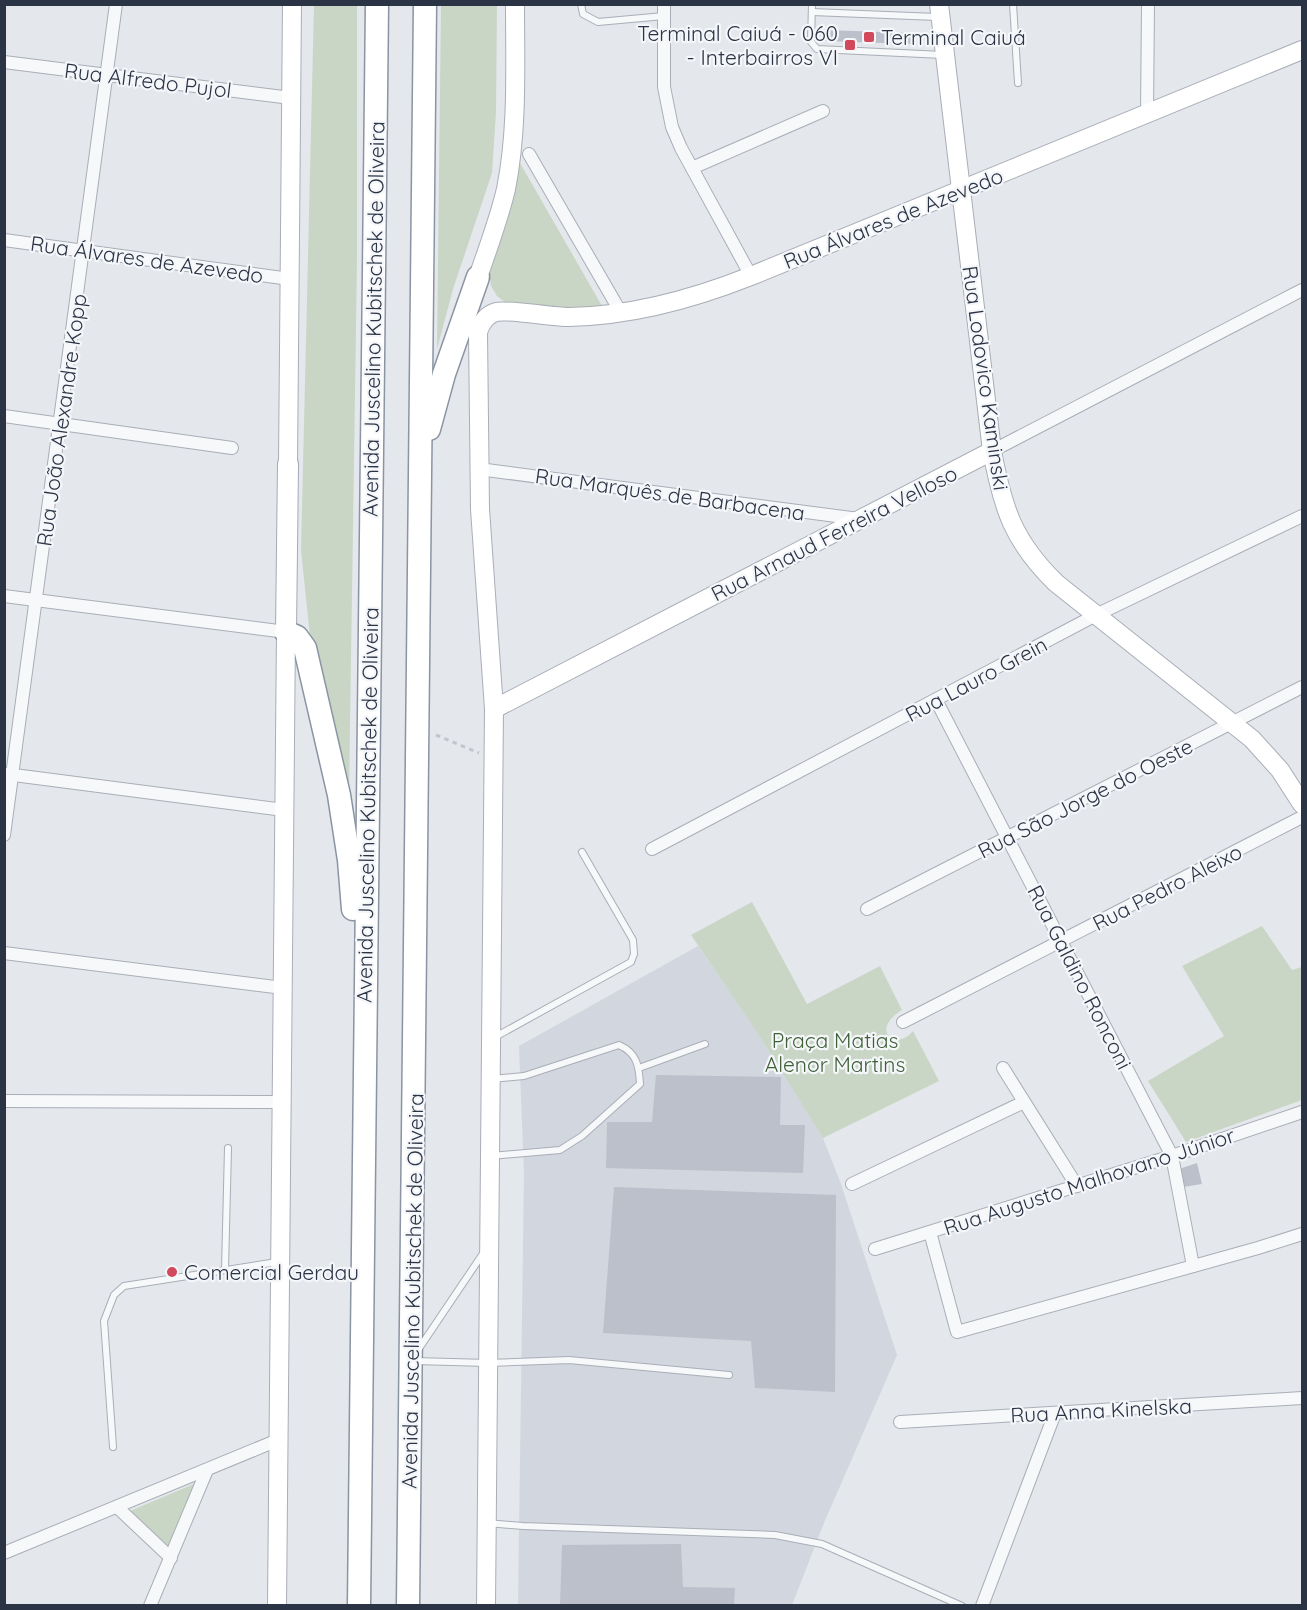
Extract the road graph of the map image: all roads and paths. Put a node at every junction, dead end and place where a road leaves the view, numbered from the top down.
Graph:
1 (292, 4) edge
2 (376, 4) edge
3 (425, 4) edge
4 (515, 4) edge
5 (581, 4) edge
6 (812, 4) edge
7 (1013, 4) edge
8 (1148, 4) edge
9 (664, 10) edge
10 (940, 10) edge
11 (117, 11) edge
12 (812, 12) junction
13 (1302, 50) edge
14 (944, 55) junction
15 (4, 62) edge
16 (107, 75) junction
17 (1018, 83) dead end
18 (291, 98) junction
19 (823, 111) dead end
20 (1147, 114) junction
21 (529, 154) dead end
22 (692, 168) junction
23 (960, 190) junction
24 (4, 240) edge
25 (83, 251) junction
26 (751, 276) junction
27 (478, 277) joint
28 (290, 279) junction
29 (1302, 290) edge
30 (620, 311) junction
31 (4, 416) edge
32 (60, 424) junction
33 (232, 448) dead end
34 (992, 451) junction
35 (288, 464) joint
36 (480, 469) junction
37 (419, 471) junction
38 (1302, 516) edge
39 (861, 519) junction
40 (4, 596) edge
41 (36, 600) junction
42 (1096, 615) junction
43 (286, 632) junction
44 (1302, 687) edge
45 (936, 700) junction
46 (494, 709) junction
47 (1233, 722) junction
48 (417, 727) junction
49 (494, 760) junction
50 (9, 774) edge
51 (1302, 804) edge
52 (284, 810) junction
53 (1302, 817) edge
54 (4, 836) edge
55 (1007, 837) junction
56 (652, 849) dead end
57 (582, 852) dead end
58 (867, 909) dead end
59 (1061, 941) junction
60 (4, 952) edge
61 (283, 988) junction
62 (903, 1022) dead end
63 (364, 1034) junction
64 (492, 1039) junction
65 (705, 1044) dead end
66 (639, 1068) junction
67 (1003, 1068) dead end
68 (492, 1079) junction
69 (4, 1101) edge
70 (281, 1102) junction
71 (1024, 1102) junction
72 (1302, 1112) edge
73 (228, 1148) dead end
74 (491, 1156) junction
75 (1172, 1156) junction
76 (852, 1185) dead end
77 (1077, 1186) junction
78 (930, 1232) junction
79 (1302, 1234) edge
80 (491, 1241) junction
81 (875, 1250) dead end
82 (280, 1262) junction
83 (1193, 1266) junction
84 (225, 1269) junction
85 (411, 1361) junction
86 (488, 1363) junction
87 (729, 1375) dead end
88 (1302, 1398) edge
89 (1055, 1413) junction
90 (900, 1422) dead end
91 (278, 1440) junction
92 (113, 1448) dead end
93 (207, 1470) junction
94 (117, 1507) junction
95 (487, 1523) junction
96 (4, 1553) edge
97 (171, 1558) junction
98 (150, 1605) edge
99 (276, 1605) edge
100 (359, 1605) edge
101 (408, 1605) edge
102 (486, 1605) edge
103 (962, 1605) edge
104 (982, 1605) edge

1 - 18 street
2 - 63 highway, Avenida Juscelino Kubitschek de Oliveira
3 - 37 highway, Avenida Juscelino Kubitschek de Oliveira
4 - 27 street
5 - 9 lane
6 - 12 lane
7 - 17 lane
8 - 20 street
9 - 22 street
10 - 12 lane
10 - 14 street, Rua Lodovico Kaminski
11 - 16 street, Rua João Alexandre Kopp
12 - 14 lane
13 - 20 street, Rua Álvares de Azevedo
14 - 23 street, Rua Lodovico Kaminski
15 - 16 street, Rua Alfredo Pujol
16 - 18 street, Rua Alfredo Pujol
16 - 25 street, Rua João Alexandre Kopp
18 - 28 street
19 - 22 street
20 - 23 street, Rua Álvares de Azevedo
21 - 30 street
22 - 26 street
23 - 26 street, Rua Álvares de Azevedo
23 - 34 street, Rua Lodovico Kaminski
24 - 25 street, Rua Álvares de Azevedo
25 - 28 street, Rua Álvares de Azevedo
25 - 32 street, Rua João Alexandre Kopp
26 - 30 street, Rua Álvares de Azevedo
27 - 37 highway
28 - 35 street
29 - 34 street, Rua Arnaud Ferreira Velloso
30 - 36 street, Rua Álvares de Azevedo
31 - 32 street
32 - 33 street
32 - 41 street, Rua João Alexandre Kopp
34 - 39 street, Rua Arnaud Ferreira Velloso
34 - 42 street, Rua Lodovico Kaminski
35 - 43 main road
36 - 39 street, Rua Marquês de Barbacena
36 - 46 street
37 - 48 highway, Avenida Juscelino Kubitschek de Oliveira
38 - 42 street, Rua Lauro Grein
39 - 46 street, Rua Arnaud Ferreira Velloso
40 - 41 street
41 - 43 street
41 - 50 street, Rua João Alexandre Kopp
42 - 45 street, Rua Lauro Grein
42 - 47 street, Rua Lodovico Kaminski
43 - 52 street
43 - 63 highway
44 - 47 street, Rua São Jorge do Oeste
45 - 55 street, Rua Galdino Ronconi
45 - 56 street, Rua Lauro Grein
46 - 49 street
47 - 51 street, Rua Lodovico Kaminski
47 - 55 street, Rua São Jorge do Oeste
48 - 49 path
48 - 85 highway, Avenida Juscelino Kubitschek de Oliveira
49 - 64 street
50 - 52 street
50 - 54 street, Rua João Alexandre Kopp
52 - 61 street
53 - 59 street, Rua Pedro Aleixo
55 - 58 street, Rua São Jorge do Oeste
55 - 59 street, Rua Galdino Ronconi
57 - 64 lane
59 - 62 street, Rua Pedro Aleixo
59 - 75 street, Rua Galdino Ronconi
60 - 61 street
61 - 70 street
63 - 100 highway, Avenida Juscelino Kubitschek de Oliveira
64 - 68 street
65 - 66 lane
66 - 68 lane
66 - 74 lane
67 - 71 street
68 - 74 street
69 - 70 street
70 - 82 street
71 - 76 street
71 - 77 street
72 - 75 street, Rua Augusto Malhovano Júnior
73 - 84 lane
74 - 80 street
75 - 77 street, Rua Augusto Malhovano Júnior
75 - 83 street, Rua Galdino Ronconi
77 - 78 street, Rua Augusto Malhovano Júnior
78 - 81 street, Rua Augusto Malhovano Júnior
78 - 83 street
79 - 83 street
80 - 85 lane
80 - 86 street
82 - 84 lane
82 - 91 street
84 - 92 lane
85 - 86 lane
85 - 101 highway, Avenida Juscelino Kubitschek de Oliveira
86 - 87 lane
86 - 95 street
88 - 89 street, Rua Anna Kinelska
89 - 90 street, Rua Anna Kinelska
89 - 104 street
91 - 93 street
91 - 99 street
93 - 94 street
93 - 97 street
94 - 96 street
94 - 97 street
95 - 102 street
95 - 103 lane
97 - 98 street

